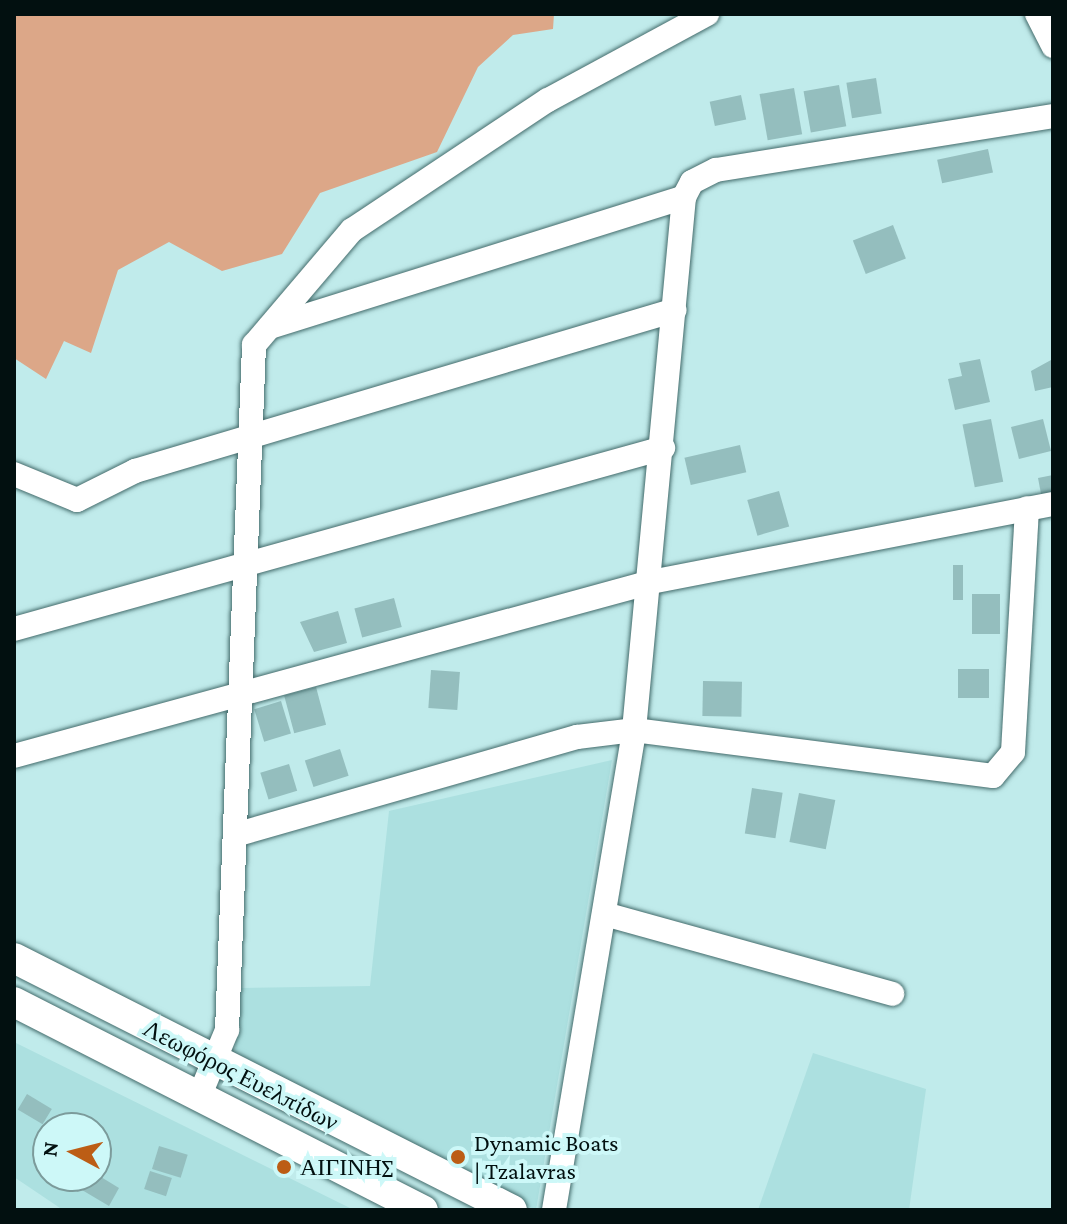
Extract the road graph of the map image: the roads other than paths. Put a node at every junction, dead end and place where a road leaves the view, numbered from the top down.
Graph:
1 (1037, 14) edge
2 (693, 18) edge
3 (1053, 46) edge
4 (1053, 116) edge
5 (684, 197) junction
6 (675, 310) junction
7 (270, 327) junction
8 (245, 443) junction
9 (663, 448) junction
10 (14, 474) edge
11 (1053, 504) edge
12 (1027, 508) junction
13 (242, 570) junction
14 (651, 582) junction
15 (14, 629) edge
16 (237, 694) junction
17 (634, 730) junction
18 (14, 756) edge
19 (235, 835) junction
20 (608, 915) junction
21 (14, 958) edge
22 (892, 994) dead end
23 (14, 1002) edge
24 (217, 1064) junction
25 (199, 1097) junction
26 (423, 1210) edge
27 (512, 1210) edge
28 (554, 1210) edge

1 - 3 street
2 - 7 street
4 - 5 street
5 - 6 street
5 - 7 street
6 - 8 street
6 - 9 street
7 - 8 street
8 - 10 street
8 - 13 street
9 - 13 street
9 - 14 street
11 - 12 street
12 - 14 street
12 - 17 street
13 - 15 street
13 - 16 street
14 - 16 street
14 - 17 street
16 - 18 street
16 - 19 street
17 - 19 street
17 - 20 street
19 - 24 street
20 - 22 street
20 - 28 street
21 - 24 main road, Λεωφόρος Ευελπίδων
23 - 25 main road, Λεωφόρος Ευελπίδων
24 - 25 street
24 - 27 main road, Λεωφόρος Ευελπίδων
25 - 26 main road, Λεωφόρος Ευελπίδων

